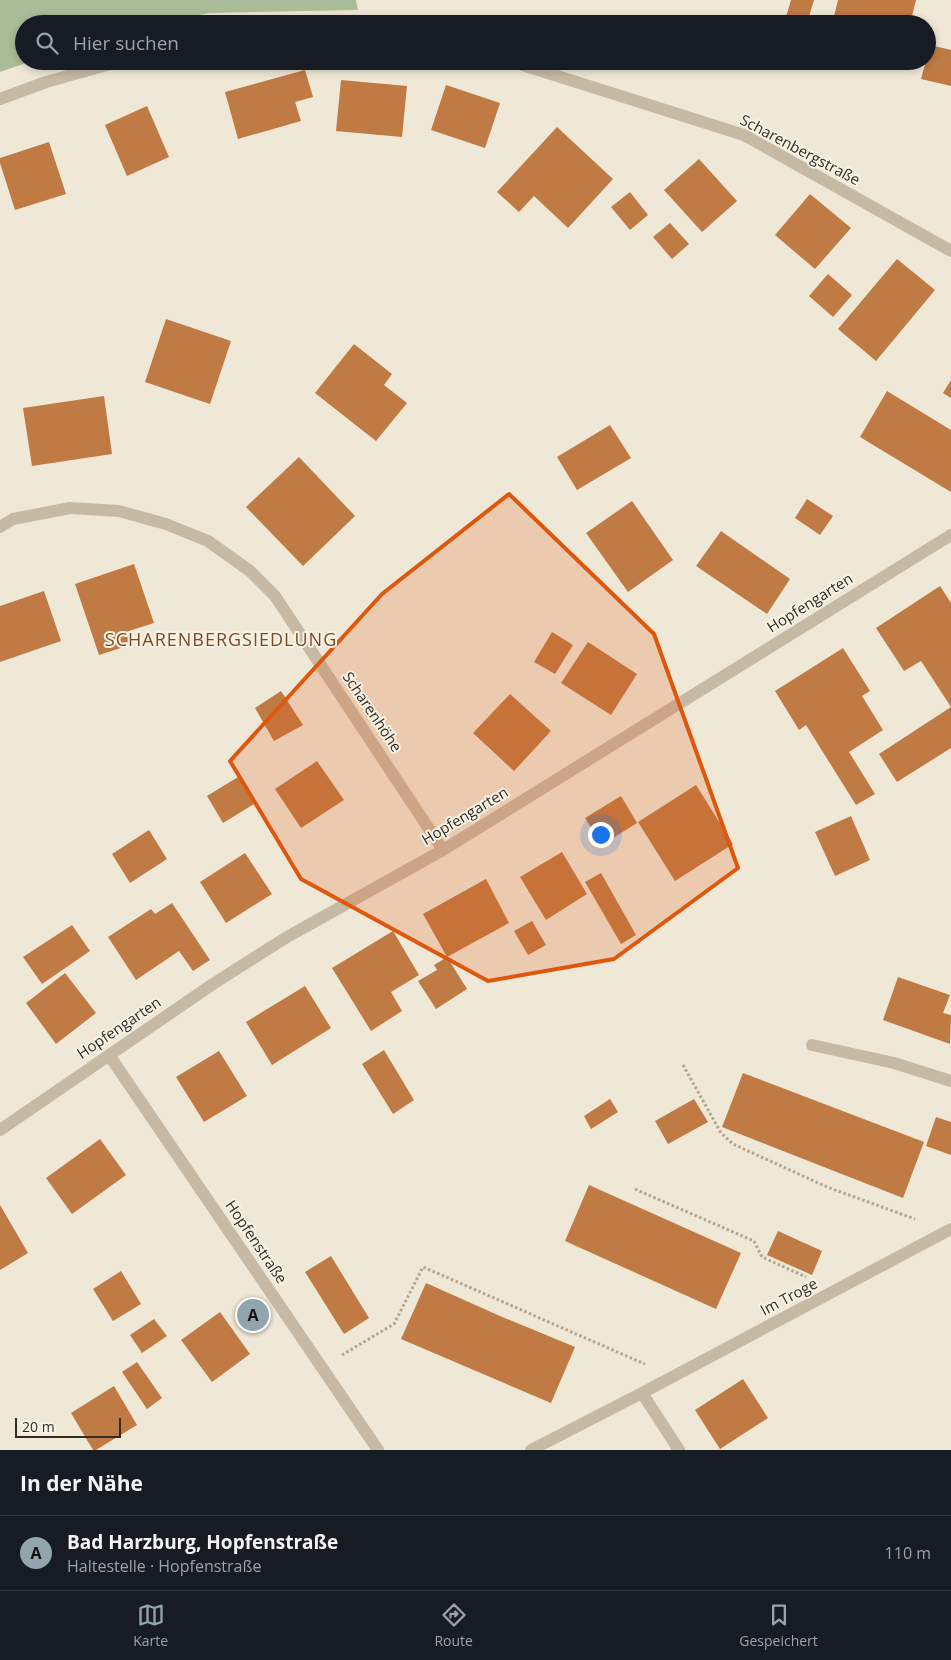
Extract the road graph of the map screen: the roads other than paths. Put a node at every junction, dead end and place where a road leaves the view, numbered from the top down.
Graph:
1 (89, 70) edge
2 (538, 70) edge
3 (0, 99) edge
4 (951, 251) edge
5 (0, 527) edge
6 (951, 535) edge
7 (443, 850) junction
8 (812, 1045) dead end
9 (109, 1055) junction
10 (951, 1081) edge
11 (0, 1130) edge
12 (950, 1230) edge
13 (642, 1394) junction
14 (375, 1449) edge
15 (531, 1450) edge
16 (679, 1450) edge

1 - 3 street
2 - 4 street, Scharenbergstraße
5 - 7 street, Scharenhöhe
6 - 7 street, Hopfengarten
7 - 9 street, Hopfengarten
8 - 10 street
9 - 11 street, Hopfengarten
9 - 14 street, Hopfenstraße
12 - 13 street, Im Troge
13 - 15 street, Im Troge
13 - 16 street

